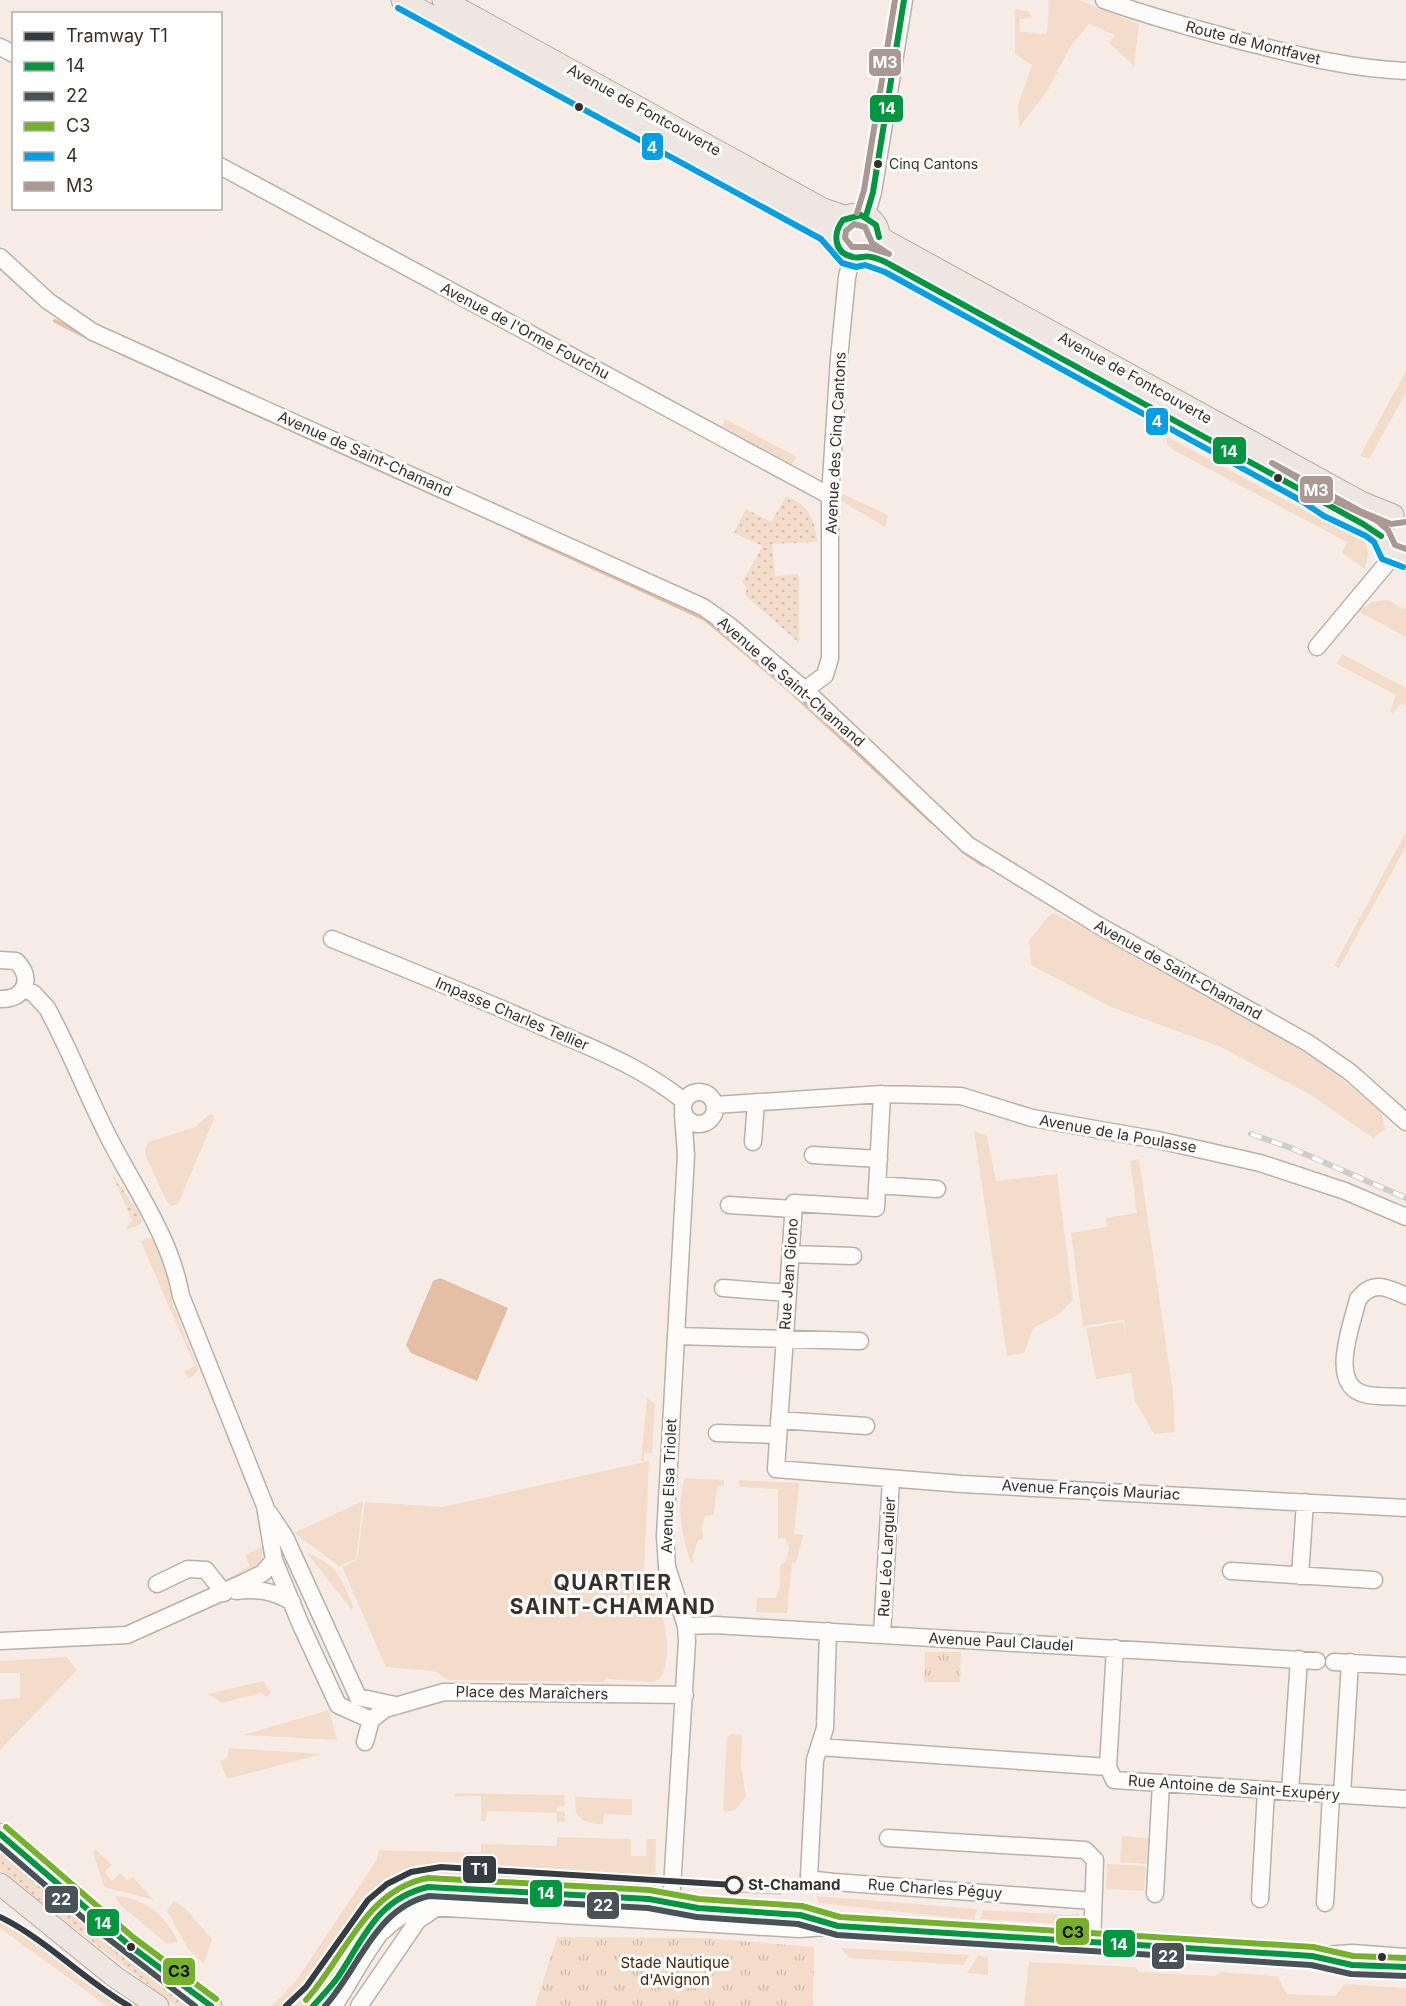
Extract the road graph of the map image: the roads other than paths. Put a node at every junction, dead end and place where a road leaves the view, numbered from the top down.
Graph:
1 (402, 0) edge
2 (443, 0) edge
3 (904, 0) edge
4 (1104, 0) edge
5 (1406, 71) edge
6 (222, 167) edge
7 (856, 217) junction
8 (879, 237) junction
9 (836, 240) junction
10 (0, 257) edge
11 (859, 257) junction
12 (830, 496) junction
13 (1399, 514) edge
14 (1381, 536) junction
15 (1400, 557) edge
16 (1317, 647) dead end
17 (805, 690) junction
18 (332, 939) dead end
19 (0, 960) edge
20 (25, 989) junction
21 (0, 999) edge
22 (882, 1094) junction
23 (756, 1102) junction
24 (715, 1105) junction
25 (684, 1107) junction
26 (1406, 1122) edge
27 (701, 1125) junction
28 (753, 1142) dead end
29 (686, 1155) junction
30 (813, 1155) dead end
31 (879, 1159) junction
32 (877, 1185) junction
33 (937, 1189) dead end
34 (729, 1205) dead end
35 (793, 1209) junction
36 (1406, 1217) edge
37 (790, 1254) junction
38 (853, 1256) dead end
39 (723, 1288) dead end
40 (788, 1293) junction
41 (1406, 1296) edge
42 (676, 1336) junction
43 (785, 1339) junction
44 (860, 1341) dead end
45 (1406, 1396) edge
46 (866, 1426) dead end
47 (779, 1428) junction
48 (717, 1432) dead end
49 (776, 1469) joint
50 (891, 1479) junction
51 (1305, 1502) junction
52 (265, 1506) junction
53 (1406, 1508) edge
54 (274, 1560) junction
55 (1231, 1571) dead end
56 (1300, 1576) junction
57 (1374, 1580) dead end
58 (157, 1584) dead end
59 (224, 1593) junction
60 (292, 1602) junction
61 (686, 1626) junction
62 (828, 1631) junction
63 (882, 1634) junction
64 (0, 1641) edge
65 (1115, 1648) junction
66 (1299, 1659) junction
67 (1317, 1660) dead end
68 (1406, 1665) edge
69 (685, 1695) junction
70 (395, 1705) junction
71 (371, 1720) junction
72 (365, 1742) dead end
73 (819, 1747) junction
74 (1108, 1767) junction
75 (1161, 1784) junction
76 (1266, 1790) junction
77 (1290, 1792) junction
78 (1336, 1795) junction
79 (1406, 1799) edge
80 (0, 1834) edge
81 (888, 1838) dead end
82 (0, 1884) edge
83 (1155, 1894) dead end
84 (1260, 1899) dead end
85 (1093, 1900) junction
86 (671, 1903) junction
87 (1325, 1903) dead end
88 (452, 1908) junction
89 (670, 1921) junction
90 (837, 1926) junction
91 (383, 1931) junction
92 (1092, 1943) junction
93 (1312, 1956) junction
94 (1406, 1957) edge
95 (1406, 1967) edge
96 (158, 2006) edge
97 (211, 2006) edge
98 (334, 2006) edge
99 (359, 2006) edge

1 - 9 main road, Avenue de Fontcouverte
2 - 7 main road, Avenue de Fontcouverte
3 - 7 street
4 - 5 street, Route de Montfavet
6 - 12 street, Avenue de l'Orme Fourchu
7 - 8 main road
7 - 9 main road
8 - 11 main road
8 - 13 main road, Avenue de Fontcouverte
9 - 11 main road
10 - 17 street, Avenue de Saint-Chamand
11 - 12 street, Avenue des Cinq Cantons
11 - 14 main road, Avenue de Fontcouverte
12 - 17 street, Avenue des Cinq Cantons
13 - 14 main road
14 - 15 main road
15 - 16 street
17 - 26 street, Avenue de Saint-Chamand
18 - 25 street, Impasse Charles Tellier
19 - 20 street
20 - 21 street
20 - 52 street
22 - 23 street, Avenue de la Poulasse
22 - 31 street, Rue Jean Giono
22 - 36 street, Avenue de la Poulasse
23 - 24 street, Avenue de la Poulasse
23 - 28 street
24 - 25 street
24 - 27 street
25 - 27 street
25 - 29 street, Avenue Elsa Triolet
27 - 29 street
29 - 42 street, Avenue Elsa Triolet
30 - 31 street
31 - 32 street, Rue Jean Giono
32 - 33 street
32 - 35 street, Rue Jean Giono
34 - 35 street
35 - 37 street, Rue Jean Giono
37 - 38 street
37 - 40 street, Rue Jean Giono
39 - 40 street
40 - 43 street, Rue Jean Giono
41 - 45 street
42 - 43 street
42 - 61 street, Avenue Elsa Triolet
43 - 44 street
43 - 47 street, Rue Jean Giono
46 - 47 street
47 - 48 street
47 - 49 street, Rue Jean Giono
49 - 50 street, Avenue François Mauriac
50 - 51 street, Avenue François Mauriac
50 - 63 street, Rue Léo Larguier
51 - 53 street, Avenue François Mauriac
51 - 56 street
52 - 54 street
52 - 70 street
54 - 59 street
54 - 60 street
55 - 56 street
56 - 57 street
58 - 59 street
59 - 60 street
59 - 64 street
60 - 71 street
61 - 62 street, Avenue Paul Claudel
61 - 69 street, Avenue Elsa Triolet
62 - 63 street, Avenue Paul Claudel
62 - 73 street, Rue Charles Péguy
63 - 65 street, Avenue Paul Claudel
65 - 66 street, Avenue Paul Claudel
65 - 74 street
66 - 67 street, Avenue Paul Claudel
66 - 77 street
68 - 78 street
69 - 70 street, Place des Maraîchers
69 - 86 street, Avenue Elsa Triolet
70 - 71 street, Place des Maraîchers
71 - 72 street
73 - 74 street, Rue Antoine de Saint-Exupéry
73 - 85 street, Rue Charles Péguy
74 - 75 street, Rue Antoine de Saint-Exupéry
75 - 76 street, Rue Antoine de Saint-Exupéry
75 - 83 street
76 - 77 street, Rue Antoine de Saint-Exupéry
76 - 84 street
77 - 78 street, Rue Antoine de Saint-Exupéry
78 - 79 street, Rue Antoine de Saint-Exupéry
78 - 87 street
80 - 97 main road
81 - 85 street
82 - 96 main road
85 - 92 street
86 - 89 street, Avenue Elsa Triolet
86 - 90 street
86 - 91 street
88 - 89 street
88 - 91 street
88 - 99 street
89 - 90 street
90 - 92 street
91 - 98 street
92 - 93 street
93 - 94 street
93 - 95 street

